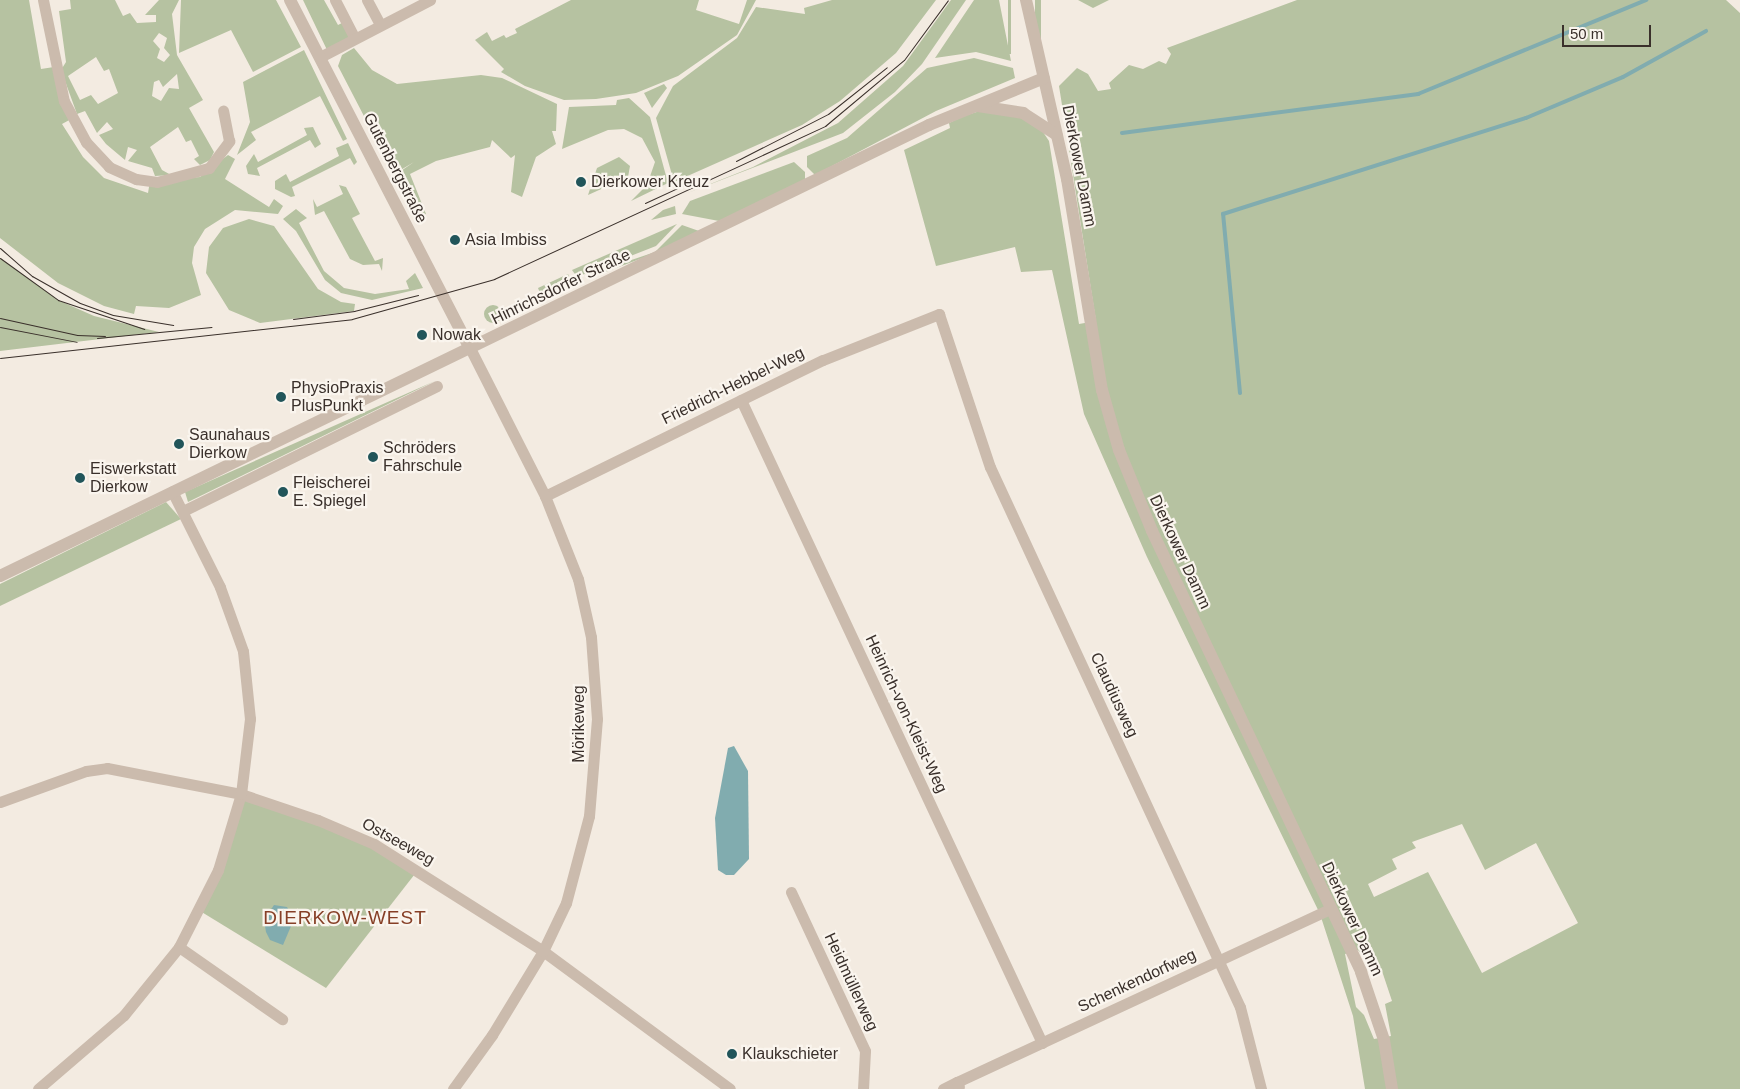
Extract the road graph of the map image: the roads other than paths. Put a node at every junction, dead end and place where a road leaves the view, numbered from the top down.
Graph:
1 (43, 0) edge
2 (290, 0) edge
3 (335, 0) edge
4 (367, 0) edge
5 (430, 0) edge
6 (1026, 0) edge
7 (379, 23) junction
8 (354, 36) junction
9 (320, 57) junction
10 (1044, 78) junction
11 (973, 106) junction
12 (224, 111) dead end
13 (1057, 135) junction
14 (939, 314) joint
15 (471, 350) junction
16 (437, 386) dead end
17 (741, 400) junction
18 (172, 491) junction
19 (545, 496) junction
20 (183, 511) junction
21 (0, 576) edge
22 (241, 794) junction
23 (0, 802) edge
24 (791, 892) dead end
25 (1330, 909) junction
26 (179, 947) junction
27 (543, 950) junction
28 (1219, 960) junction
29 (282, 1019) dead end
30 (1042, 1043) junction
31 (959, 1086) edge
32 (38, 1089) edge
33 (453, 1089) edge
34 (730, 1089) edge
35 (863, 1089) edge
36 (943, 1089) edge
37 (1261, 1089) edge
38 (1392, 1089) edge

1 - 12 street
2 - 9 street, Gutenbergstraße
3 - 8 street
4 - 7 street
5 - 7 street
6 - 10 street, Dierkower Damm
7 - 8 street
8 - 9 street
9 - 15 street, Gutenbergstraße
10 - 11 street, Hinrichsdorfer Straße
10 - 13 street, Dierkower Damm
11 - 13 street, Hinrichsdorfer Straße
11 - 15 street, Hinrichsdorfer Straße
13 - 25 street, Dierkower Damm
14 - 17 street, Friedrich-Hebbel-Weg
14 - 28 street, Claudiusweg
15 - 18 street, Hinrichsdorfer Straße
15 - 19 street, Mörikeweg
16 - 20 street
17 - 19 street, Friedrich-Hebbel-Weg
17 - 30 street, Heinrich-von-Kleist-Weg
18 - 20 street
18 - 21 street, Hinrichsdorfer Straße
19 - 27 street, Mörikeweg
20 - 22 street
22 - 23 street, Ostseeweg
22 - 26 street
22 - 27 street, Ostseeweg
24 - 35 street, Heidmüllerweg
25 - 28 street, Schenkendorfweg
25 - 38 street, Dierkower Damm
26 - 29 street
26 - 32 street
27 - 33 street, Mörikeweg
27 - 34 street, Ostseeweg
28 - 30 street, Schenkendorfweg
28 - 37 street, Claudiusweg
30 - 31 street, Schenkendorfweg
31 - 36 street, Schenkendorfweg

